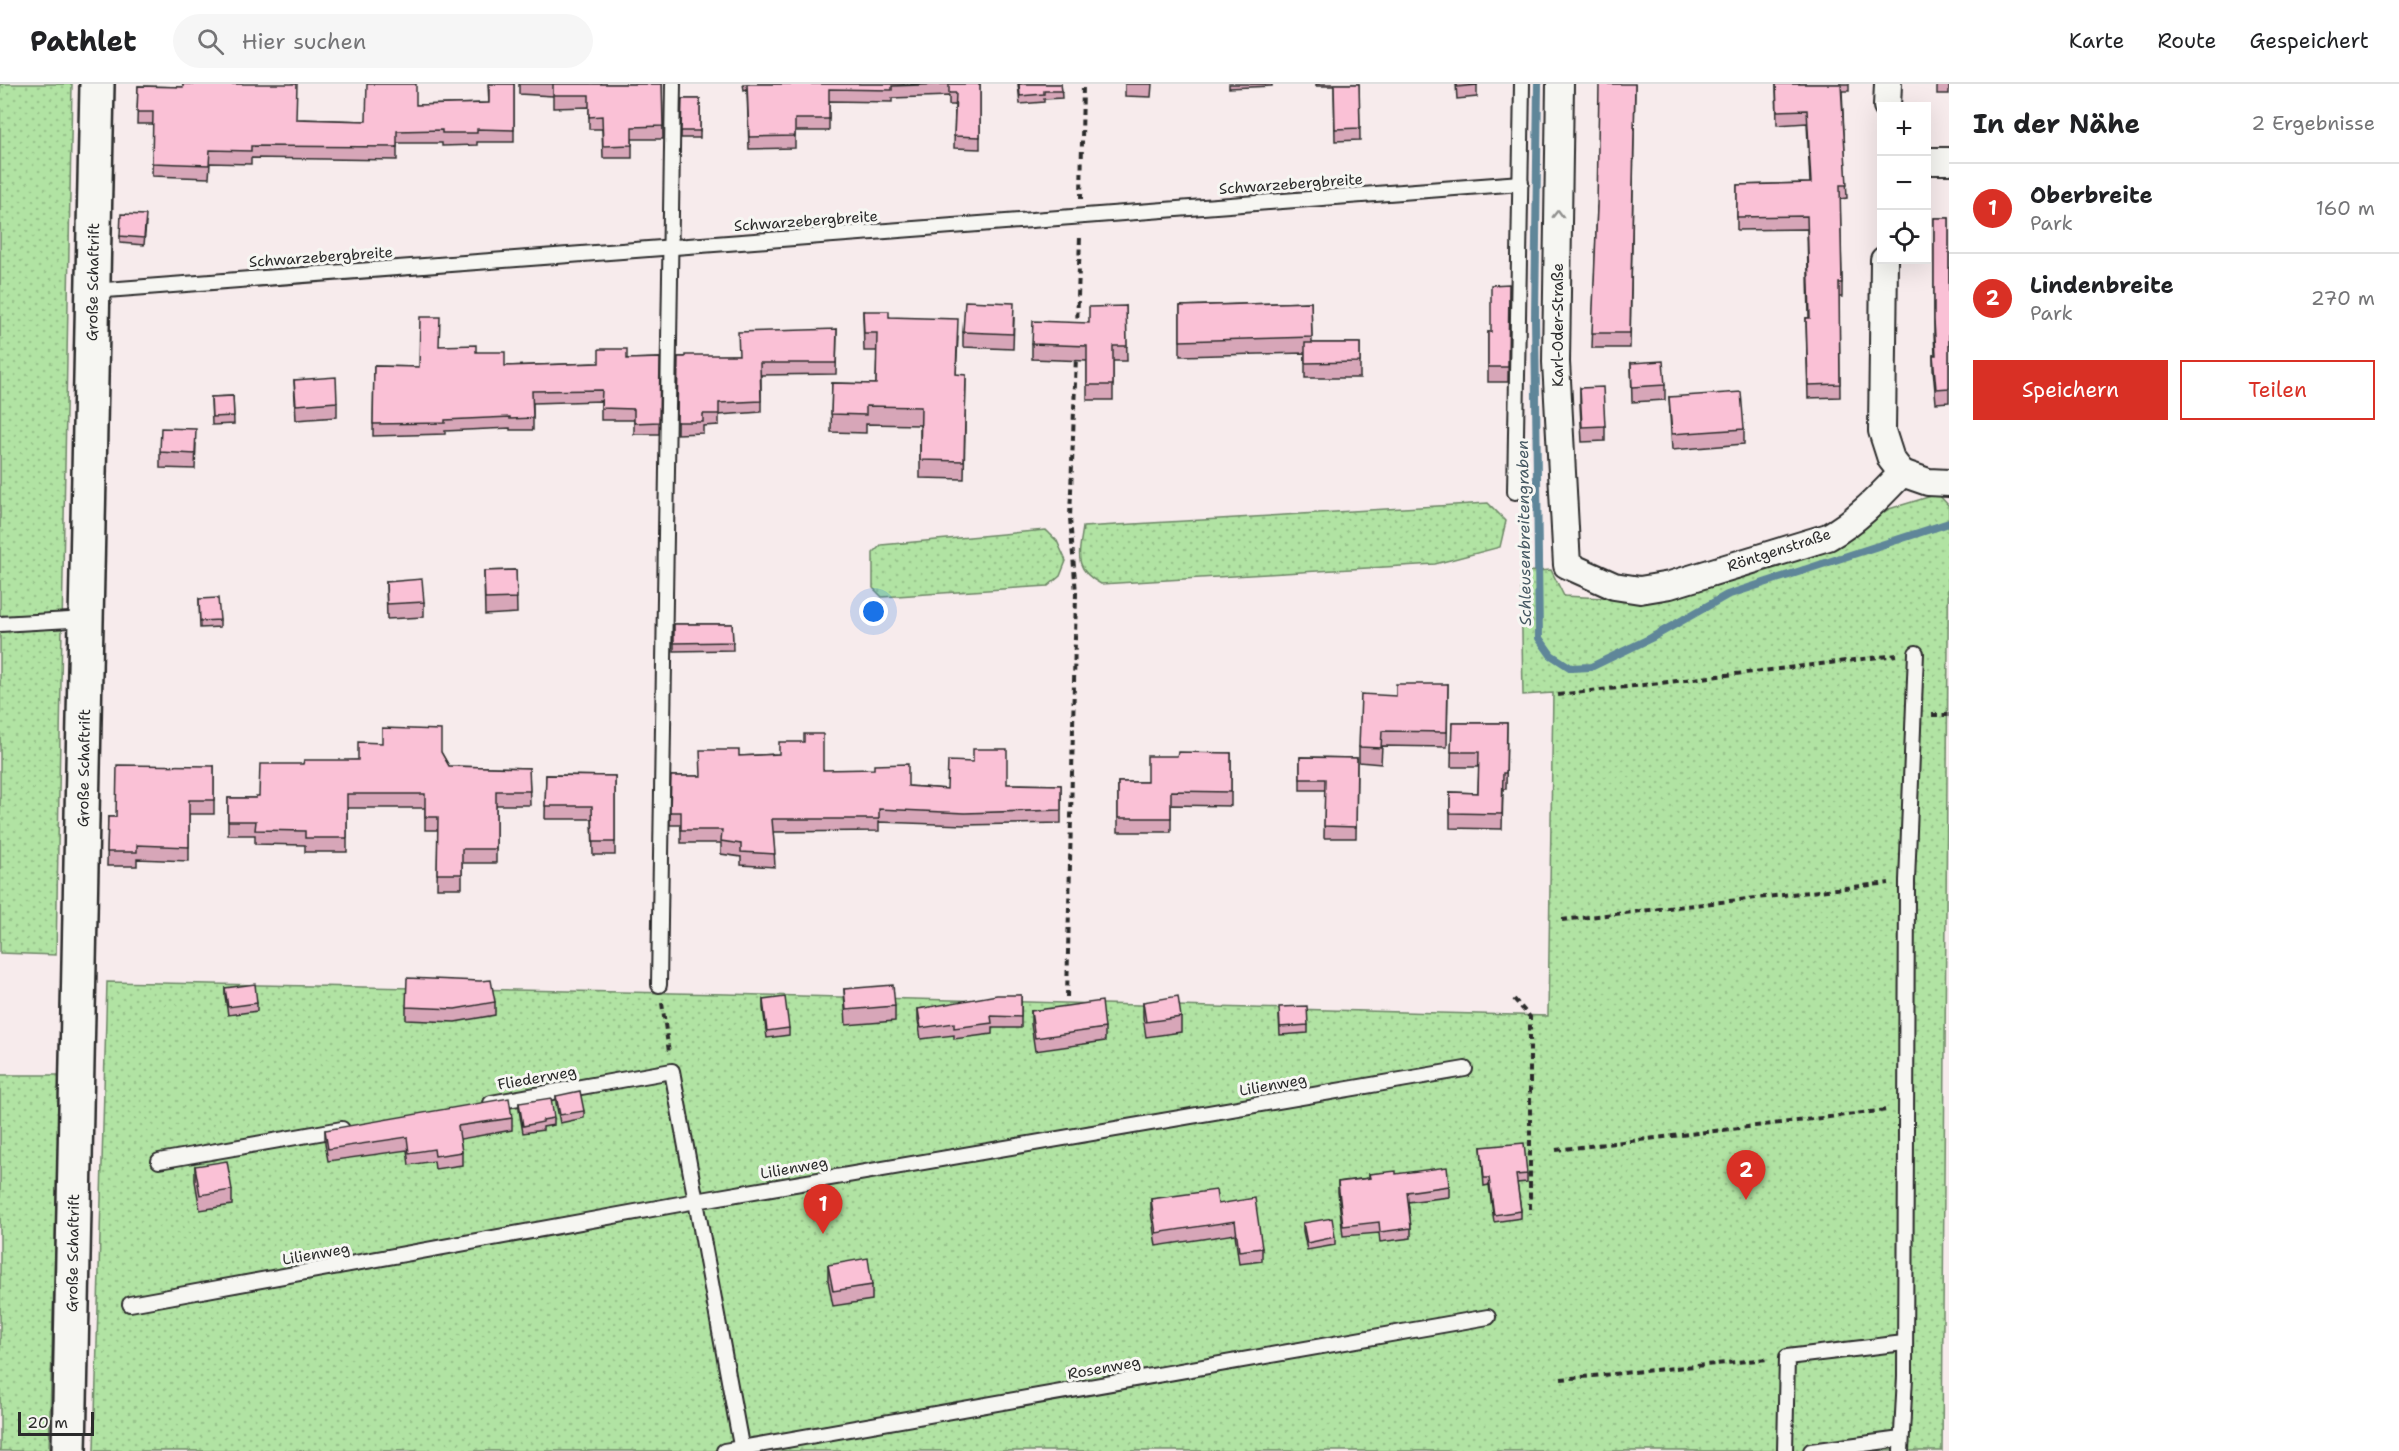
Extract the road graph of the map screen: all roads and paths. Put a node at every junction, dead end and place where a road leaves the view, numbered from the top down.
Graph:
1 (97, 84) edge
2 (673, 84) edge
3 (1083, 84) edge
4 (1522, 84) edge
5 (1560, 84) edge
6 (1888, 84) edge
7 (1887, 102) edge
8 (1931, 160) edge
9 (1949, 161) edge
10 (1521, 183) junction
11 (1080, 216) junction
12 (670, 248) junction
13 (1884, 264) edge
14 (93, 291) junction
15 (1077, 332) edge
16 (1076, 344) edge
17 (1902, 473) junction
18 (1949, 483) edge
19 (1515, 492) dead end
20 (1567, 565) joint
21 (87, 619) junction
22 (0, 624) edge
23 (1916, 653) joint
24 (1558, 695) dead end
25 (1907, 880) junction
26 (1562, 920) dead end
27 (659, 985) joint
28 (1066, 997) dead end
29 (1514, 999) dead end
30 (1465, 1069) dead end
31 (672, 1071) junction
32 (474, 1106) edge
33 (1906, 1108) junction
34 (357, 1126) edge
35 (1556, 1150) dead end
36 (159, 1161) dead end
37 (696, 1201) junction
38 (1530, 1215) dead end
39 (130, 1304) dead end
40 (1488, 1317) dead end
41 (1904, 1343) junction
42 (1787, 1357) junction
43 (1562, 1379) dead end
44 (1901, 1445) edge
45 (742, 1449) edge
46 (69, 1451) edge
47 (724, 1451) edge
48 (1785, 1451) edge
49 (1811, 1451) edge

1 - 14 street, Große Schaftrift
2 - 12 lane
3 - 11 path
4 - 10 lane
20 -> 5 street, Karl-Oder-Straße
6 - 7 street
8 - 9 street
10 - 11 lane, Schwarzebergbreite
10 - 19 lane
11 - 12 lane, Schwarzebergbreite
11 - 15 path
12 - 14 lane, Schwarzebergbreite
12 - 27 lane
13 - 17 street
14 - 21 street, Große Schaftrift
16 - 28 path
17 - 18 street
17 - 20 street, Röntgenstraße
21 - 22 lane
21 - 46 street, Große Schaftrift
23 - 24 path
23 - 25 lane
25 - 26 path
25 - 33 lane
27 - 31 path
29 - 38 path
30 - 37 lane, Lilienweg
31 - 32 lane, Fliederweg
31 - 37 lane
33 - 35 path
33 - 41 lane
34 - 36 lane
37 - 39 lane, Lilienweg
37 - 45 lane
40 - 45 lane, Rosenweg
41 - 42 lane
41 - 44 lane
42 - 43 path
42 - 48 lane
44 - 49 lane
45 - 47 lane, Rosenweg

